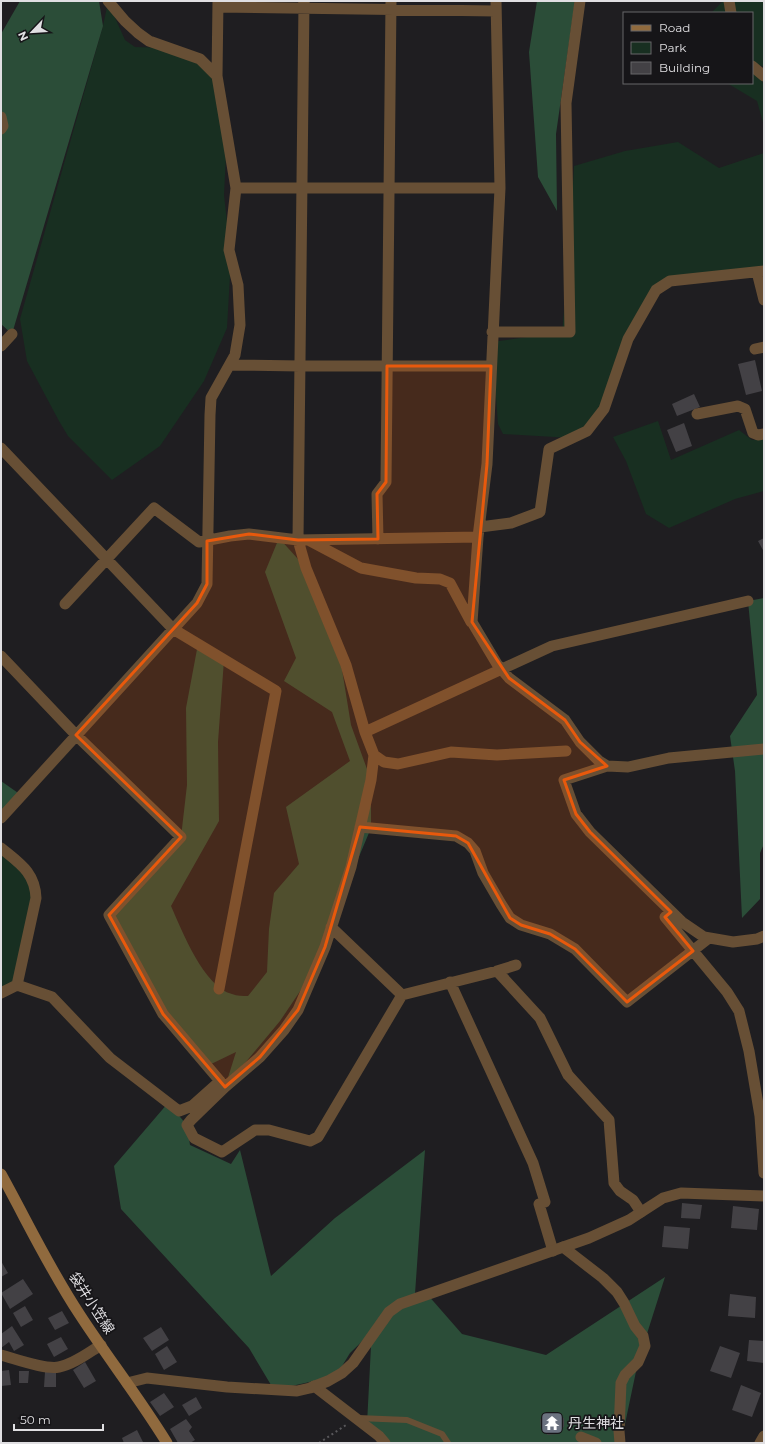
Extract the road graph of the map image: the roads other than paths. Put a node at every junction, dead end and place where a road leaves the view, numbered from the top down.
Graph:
1 (108, 1) edge
2 (580, 1) edge
3 (729, 1) edge
4 (218, 4) edge
5 (304, 4) edge
6 (391, 5) edge
7 (496, 6) edge
8 (731, 12) edge
9 (753, 67) edge
10 (218, 76) junction
11 (764, 76) edge
12 (1, 117) edge
13 (1, 129) edge
14 (236, 188) junction
15 (302, 188) junction
16 (500, 188) junction
17 (389, 189) junction
18 (760, 271) edge
19 (764, 300) edge
20 (492, 332) junction
21 (12, 334) dead end
22 (1, 346) edge
23 (230, 365) junction
24 (300, 366) junction
25 (387, 366) junction
26 (491, 366) junction
27 (696, 414) dead end
28 (764, 434) edge
29 (1, 448) edge
30 (479, 532) junction
31 (378, 539) junction
32 (303, 540) junction
33 (207, 541) junction
34 (107, 559) junction
35 (748, 601) dead end
36 (65, 604) dead end
37 (472, 622) junction
38 (173, 629) junction
39 (1, 656) edge
40 (502, 670) junction
41 (365, 732) junction
42 (76, 735) junction
43 (764, 749) edge
44 (566, 751) dead end
45 (374, 755) junction
46 (607, 766) junction
47 (1, 818) edge
48 (360, 827) junction
49 (1, 848) edge
50 (671, 912) junction
51 (331, 927) junction
52 (764, 936) edge
53 (709, 938) junction
54 (693, 950) junction
55 (516, 965) dead end
56 (497, 971) junction
57 (450, 982) junction
58 (17, 985) junction
59 (219, 989) dead end
60 (1, 993) edge
61 (402, 995) junction
62 (222, 1084) junction
63 (764, 1172) edge
64 (1, 1174) edge
65 (764, 1196) edge
66 (641, 1212) junction
67 (558, 1249) junction
68 (101, 1345) junction
69 (1, 1355) edge
70 (127, 1382) junction
71 (314, 1386) junction
72 (356, 1418) junction
73 (764, 1436) edge
74 (581, 1437) dead end
75 (167, 1443) edge
76 (385, 1443) edge
77 (448, 1443) edge
78 (596, 1443) edge
79 (620, 1443) edge
80 (760, 1443) edge

1 - 10 street
2 - 20 street
3 - 8 street
4 - 5 street
4 - 10 street
5 - 6 street
5 - 15 street
6 - 7 street
6 - 17 street
7 - 16 street
9 - 11 street
10 - 14 street
12 - 13 street
14 - 15 street
14 - 23 street
15 - 17 street
15 - 24 street
16 - 17 street
16 - 20 street
17 - 25 street
18 - 19 street
18 - 30 street
20 - 26 street
21 - 22 street
23 - 24 street
23 - 33 street
24 - 25 street
24 - 32 street
25 - 26 street
25 - 31 street
26 - 30 street
27 - 28 street
29 - 34 street
30 - 31 street
30 - 37 street
31 - 32 street
32 - 33 street
32 - 37 street
32 - 41 street
33 - 34 street
33 - 38 street
34 - 36 street
34 - 38 street
35 - 40 street
37 - 40 street
38 - 42 street
38 - 59 street
39 - 42 street
40 - 41 street
40 - 46 street
41 - 45 street
42 - 47 street
42 - 62 street
43 - 46 street
44 - 45 street
45 - 48 street
46 - 50 street
48 - 51 street
48 - 54 street
49 - 58 street
50 - 53 street
50 - 54 street
51 - 61 street
51 - 62 street
52 - 53 street
53 - 54 street
54 - 63 street
55 - 56 street
56 - 57 street
56 - 66 street
57 - 61 street
57 - 67 street
58 - 60 street
58 - 62 street
61 - 62 street
64 - 68 main road, 袋井小笠線
65 - 66 street
66 - 67 street
67 - 71 street
67 - 79 street
68 - 69 street
68 - 70 main road, 袋井小笠線
70 - 71 street
70 - 75 main road, 袋井小笠線
71 - 72 street
72 - 76 street
72 - 77 lane
73 - 80 street
74 - 78 street

